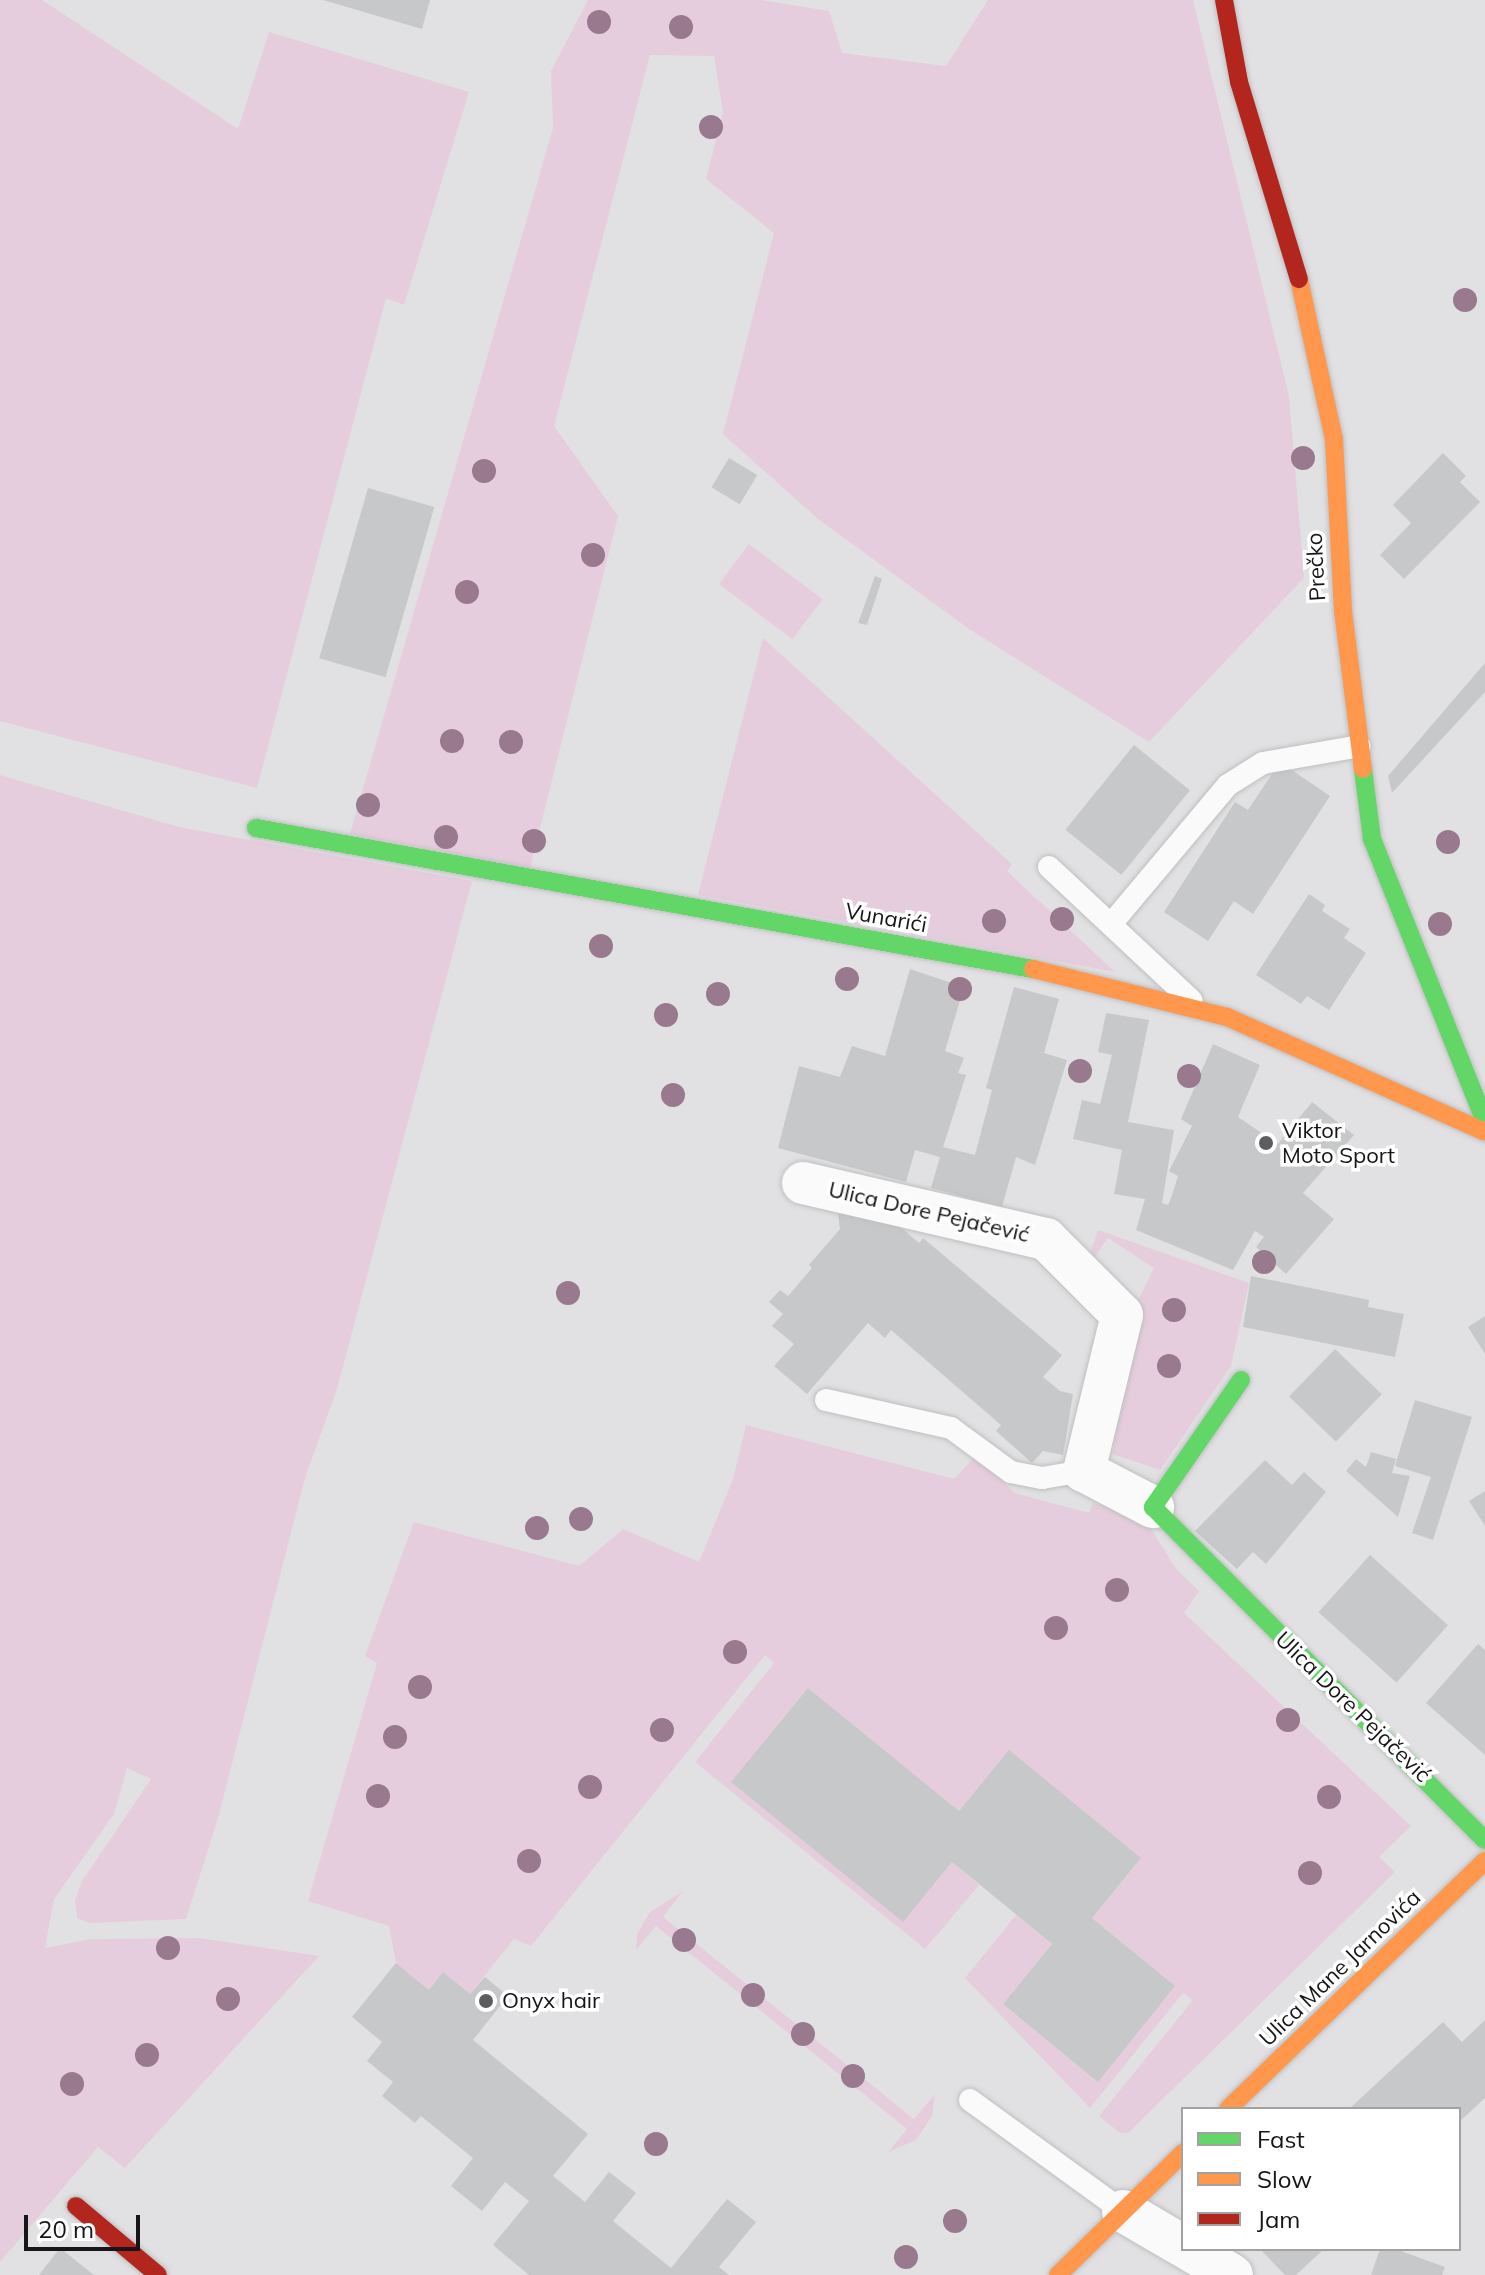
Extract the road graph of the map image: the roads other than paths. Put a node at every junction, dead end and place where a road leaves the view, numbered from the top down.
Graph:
1 (1224, 0) edge
2 (1360, 746) junction
3 (256, 828) dead end
4 (1049, 867) dead end
5 (1112, 923) junction
6 (1201, 1011) junction
7 (1485, 1122) edge
8 (1485, 1132) edge
9 (803, 1183) dead end
10 (1241, 1380) dead end
11 (826, 1400) dead end
12 (1084, 1471) junction
13 (1153, 1507) junction
14 (1485, 1840) edge
15 (1485, 1861) edge
16 (970, 2100) dead end
17 (1230, 2107) edge
18 (1181, 2155) edge
19 (76, 2206) dead end
20 (1123, 2211) junction
21 (1181, 2245) edge
22 (1191, 2251) edge
23 (158, 2275) edge
24 (1058, 2275) edge
25 (1232, 2275) edge

1 - 2 street, Prečko
2 - 5 lane
2 - 7 street, Prečko
3 - 6 street, Vunarići
4 - 5 lane
5 - 6 lane
6 - 8 street, Vunarići
9 - 12 street, Ulica Dore Pejačević
10 - 13 street
11 - 12 lane
12 - 13 street, Ulica Dore Pejačević
13 - 14 street, Ulica Dore Pejačević
15 - 17 street, Ulica Mane Jarnovića
16 - 20 lane
18 - 20 street
19 - 23 street
20 - 21 street
20 - 24 street
22 - 25 street

